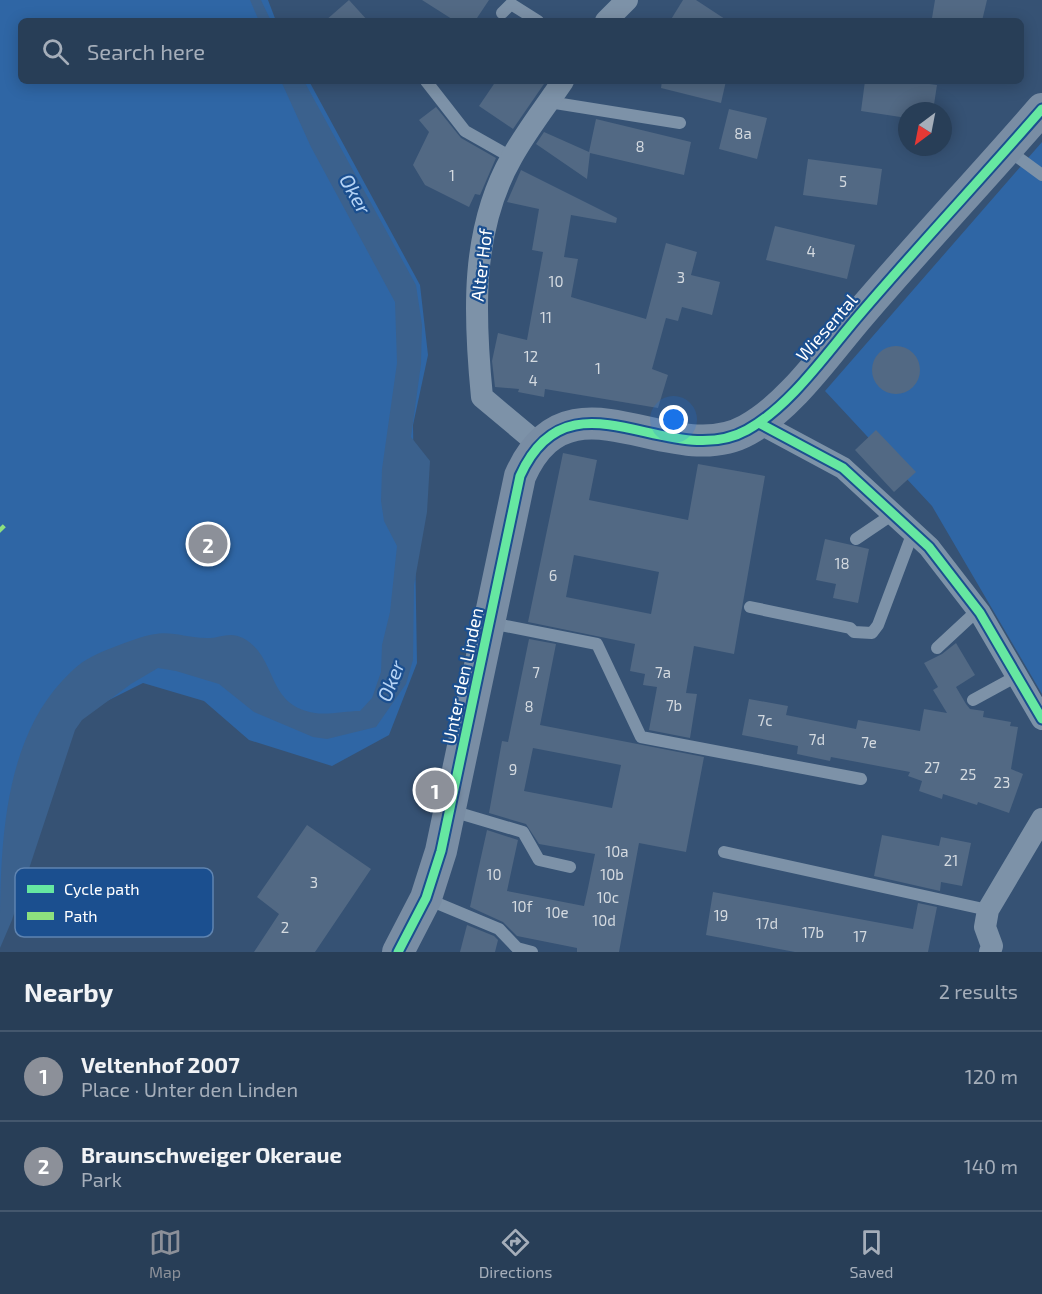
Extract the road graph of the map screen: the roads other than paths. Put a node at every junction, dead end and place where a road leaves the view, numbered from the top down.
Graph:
1 (627, 0) edge
2 (502, 13) dead end
3 (533, 18) edge
4 (609, 18) edge
5 (428, 84) edge
6 (561, 84) edge
7 (549, 102) junction
8 (1042, 109) edge
9 (680, 123) dead end
10 (1007, 149) junction
11 (512, 157) junction
12 (1042, 175) edge
13 (759, 423) junction
14 (574, 424) joint
15 (538, 444) junction
16 (893, 514) junction
17 (913, 532) junction
18 (856, 539) dead end
19 (750, 607) dead end
20 (978, 610) junction
21 (491, 622) junction
22 (938, 648) dead end
23 (1017, 676) junction
24 (973, 700) dead end
25 (1042, 719) edge
26 (861, 779) dead end
27 (452, 811) junction
28 (1042, 819) edge
29 (724, 852) dead end
30 (570, 867) dead end
31 (426, 898) junction
32 (988, 910) junction
33 (398, 952) edge
34 (532, 952) edge
35 (990, 952) edge

1 - 4 street
2 - 3 lane
5 - 11 lane
6 - 7 street, Alter Hof
7 - 9 lane
7 - 11 street, Alter Hof
8 - 10 street, Wiesental
10 - 12 lane
10 - 13 street, Wiesental
11 - 15 street, Alter Hof
13 - 14 street, Wiesental
13 - 16 street
14 - 15 street, Unter den Linden
15 - 21 street, Unter den Linden
16 - 17 street
16 - 18 lane
17 - 19 lane
17 - 20 street
20 - 22 lane
20 - 23 street
21 - 26 lane
21 - 27 street, Unter den Linden
23 - 24 lane
23 - 25 street
27 - 30 lane
27 - 31 street, Unter den Linden
28 - 32 street
29 - 32 lane
31 - 33 street, Unter den Linden
31 - 34 lane
32 - 35 street

